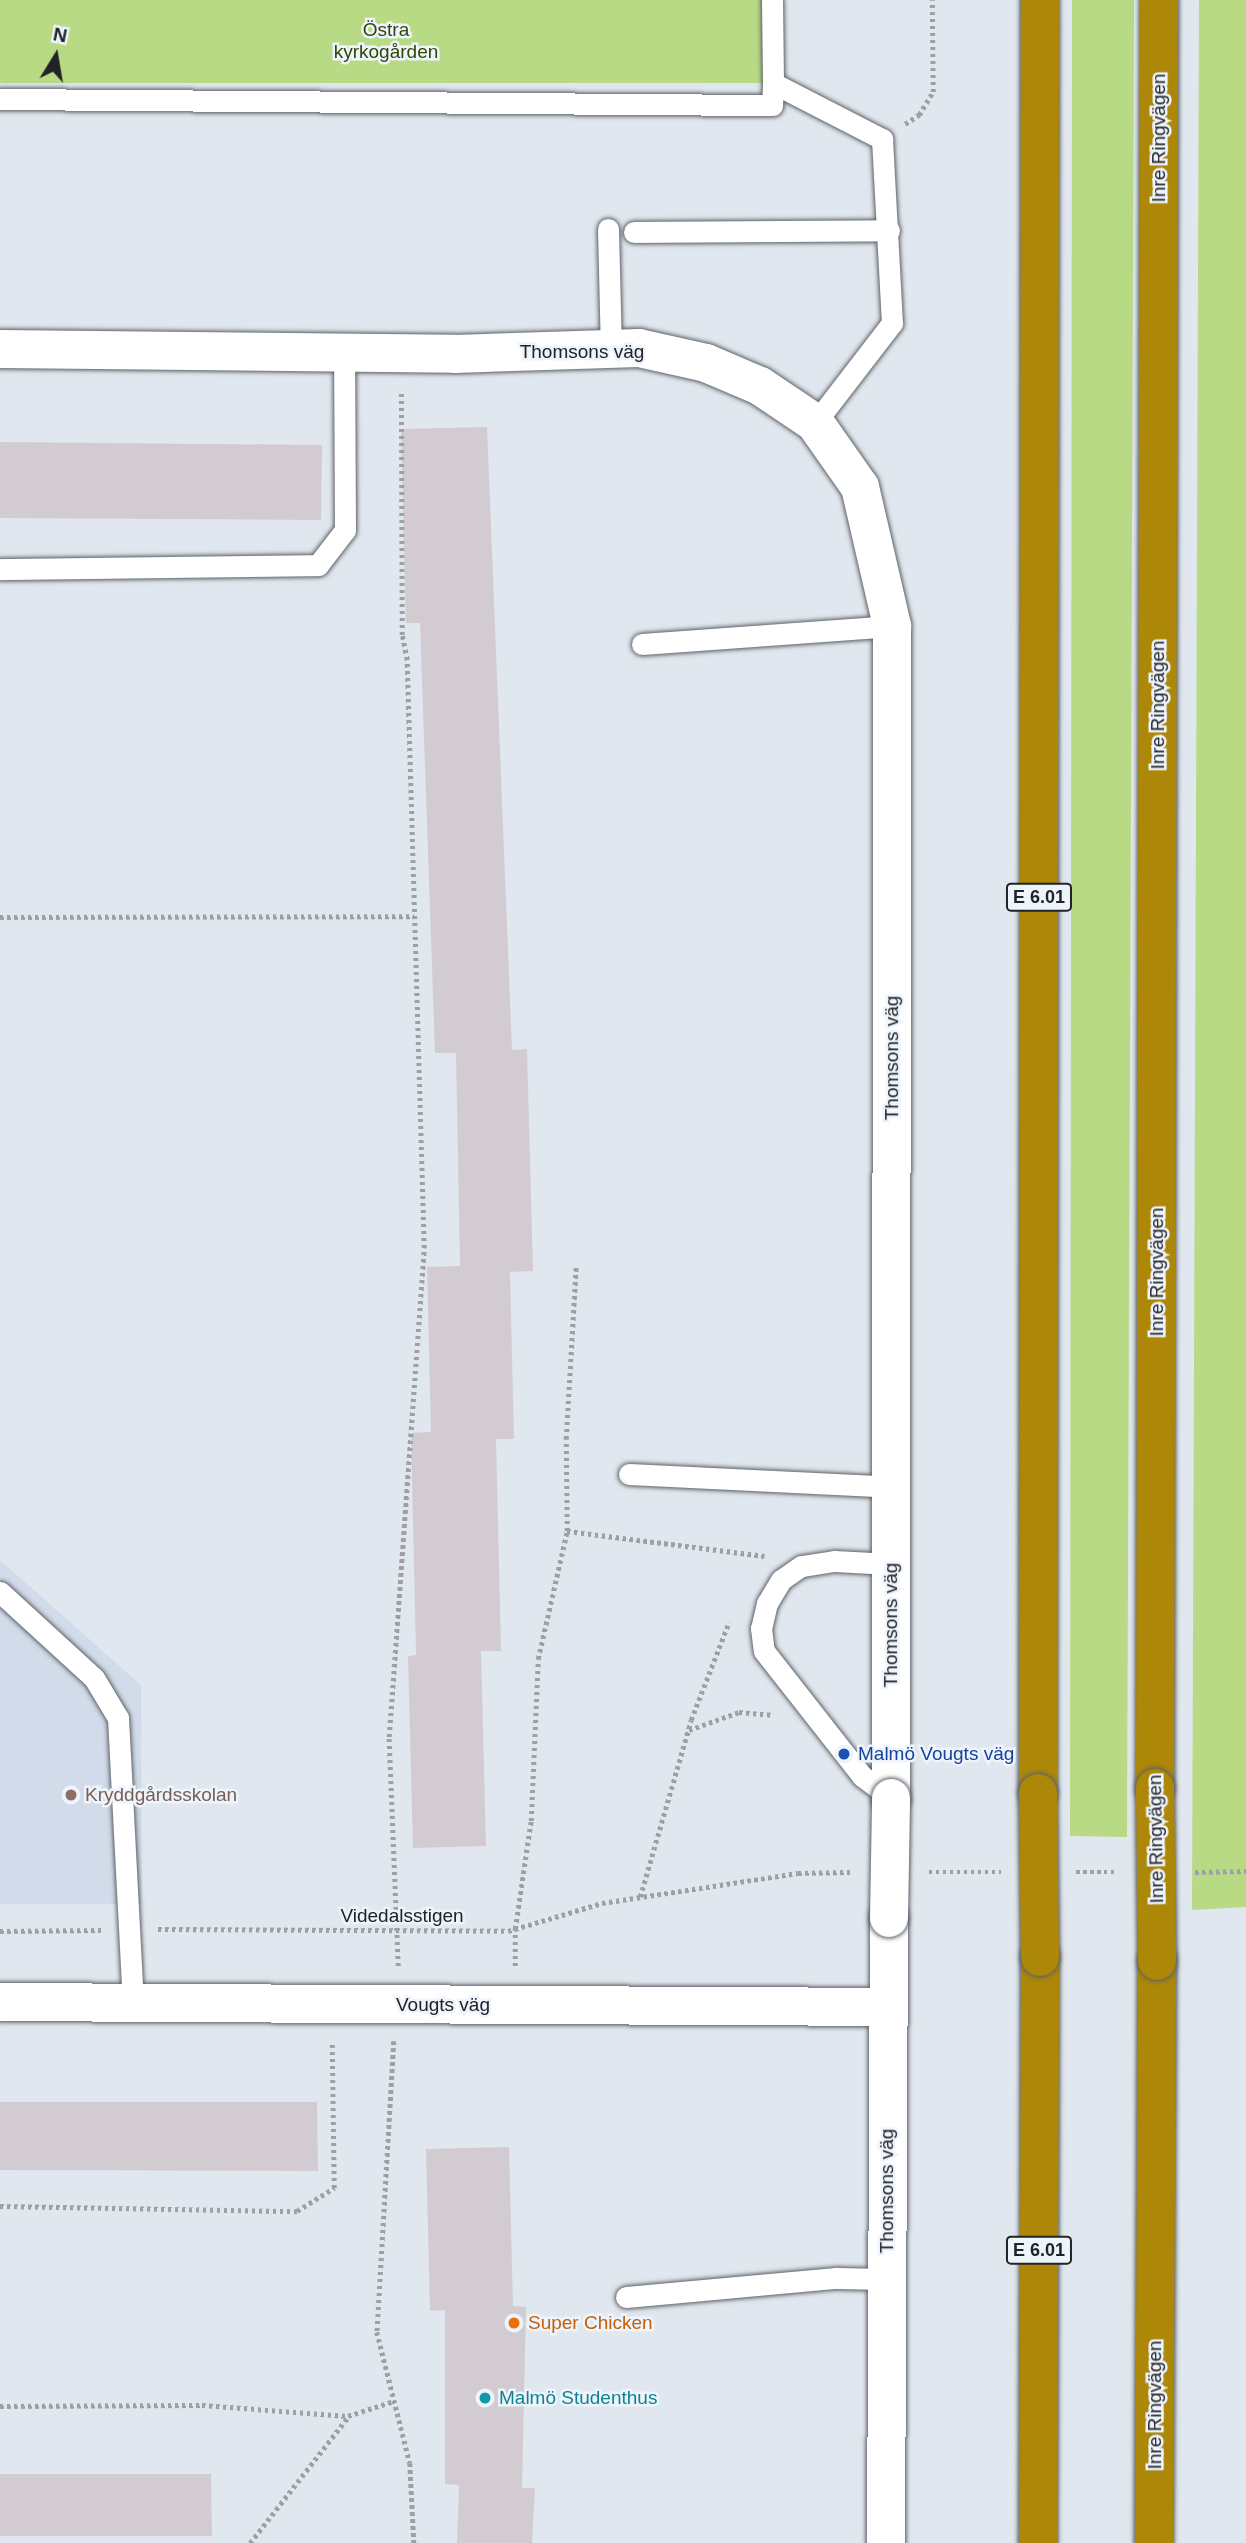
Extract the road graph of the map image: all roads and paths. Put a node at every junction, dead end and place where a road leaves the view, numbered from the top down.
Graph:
1 (772, 0) edge
2 (932, 0) edge
3 (1040, 0) edge
4 (1159, 0) edge
5 (773, 83) junction
6 (0, 99) edge
7 (882, 139) junction
8 (608, 229) dead end
9 (889, 230) junction
10 (634, 232) dead end
11 (0, 349) edge
12 (611, 349) junction
13 (344, 353) junction
14 (402, 353) junction
15 (815, 423) junction
16 (0, 569) edge
17 (892, 626) junction
18 (642, 644) dead end
19 (414, 916) junction
20 (0, 917) edge
21 (576, 1267) dead end
22 (629, 1474) dead end
23 (892, 1487) junction
24 (567, 1531) junction
25 (772, 1557) dead end
26 (891, 1563) junction
27 (0, 1592) edge
28 (732, 1616) dead end
29 (775, 1715) dead end
30 (687, 1731) junction
31 (891, 1798) junction
32 (798, 1872) dead end
33 (640, 1897) junction
34 (130, 1929) junction
35 (515, 1929) junction
36 (400, 1930) junction
37 (0, 1931) edge
38 (0, 2002) edge
39 (133, 2003) junction
40 (331, 2004) junction
41 (396, 2004) junction
42 (887, 2007) junction
43 (0, 2206) edge
44 (887, 2279) junction
45 (626, 2297) dead end
46 (394, 2401) junction
47 (0, 2406) edge
48 (348, 2416) junction
49 (250, 2543) edge
50 (414, 2543) edge
51 (886, 2543) edge
52 (1038, 2543) edge
53 (1154, 2543) edge

1 - 5 lane
2 - 7 path
3 - 52 highway, E 6.01, bridge
4 - 53 highway, Inre Ringvägen, bridge
5 - 6 lane
5 - 7 lane
7 - 9 lane
8 - 12 lane
9 - 10 lane
9 - 15 lane
11 - 13 street, Thomsons väg
12 - 14 street, Thomsons väg
12 - 15 street, Thomsons väg
13 - 14 street, Thomsons väg
13 - 16 lane
14 - 19 path
15 - 17 street, Thomsons väg
17 - 18 lane
17 - 23 street, Thomsons väg
19 - 20 path
19 - 36 path
21 - 24 path
22 - 23 lane
23 - 26 street, Thomsons väg
24 - 25 path
24 - 35 path
26 - 31 street, Thomsons väg
26 - 31 lane
27 - 34 lane
28 - 30 path
29 - 30 path
30 - 33 path
31 - 42 street, Thomsons väg, bridge
32 - 33 path, Videdalsstigen
33 - 35 path, Videdalsstigen
34 - 36 path, Videdalsstigen
34 - 37 path, Videdalsstigen
34 - 39 lane
35 - 36 path, Videdalsstigen
38 - 39 street, Vougts väg
39 - 40 street, Vougts väg
40 - 41 street, Vougts väg
40 - 43 path
41 - 42 street, Vougts väg
41 - 46 path
42 - 44 street, Thomsons väg
44 - 45 lane
44 - 51 street, Thomsons väg
46 - 48 path
46 - 50 path
47 - 48 path
48 - 49 path

